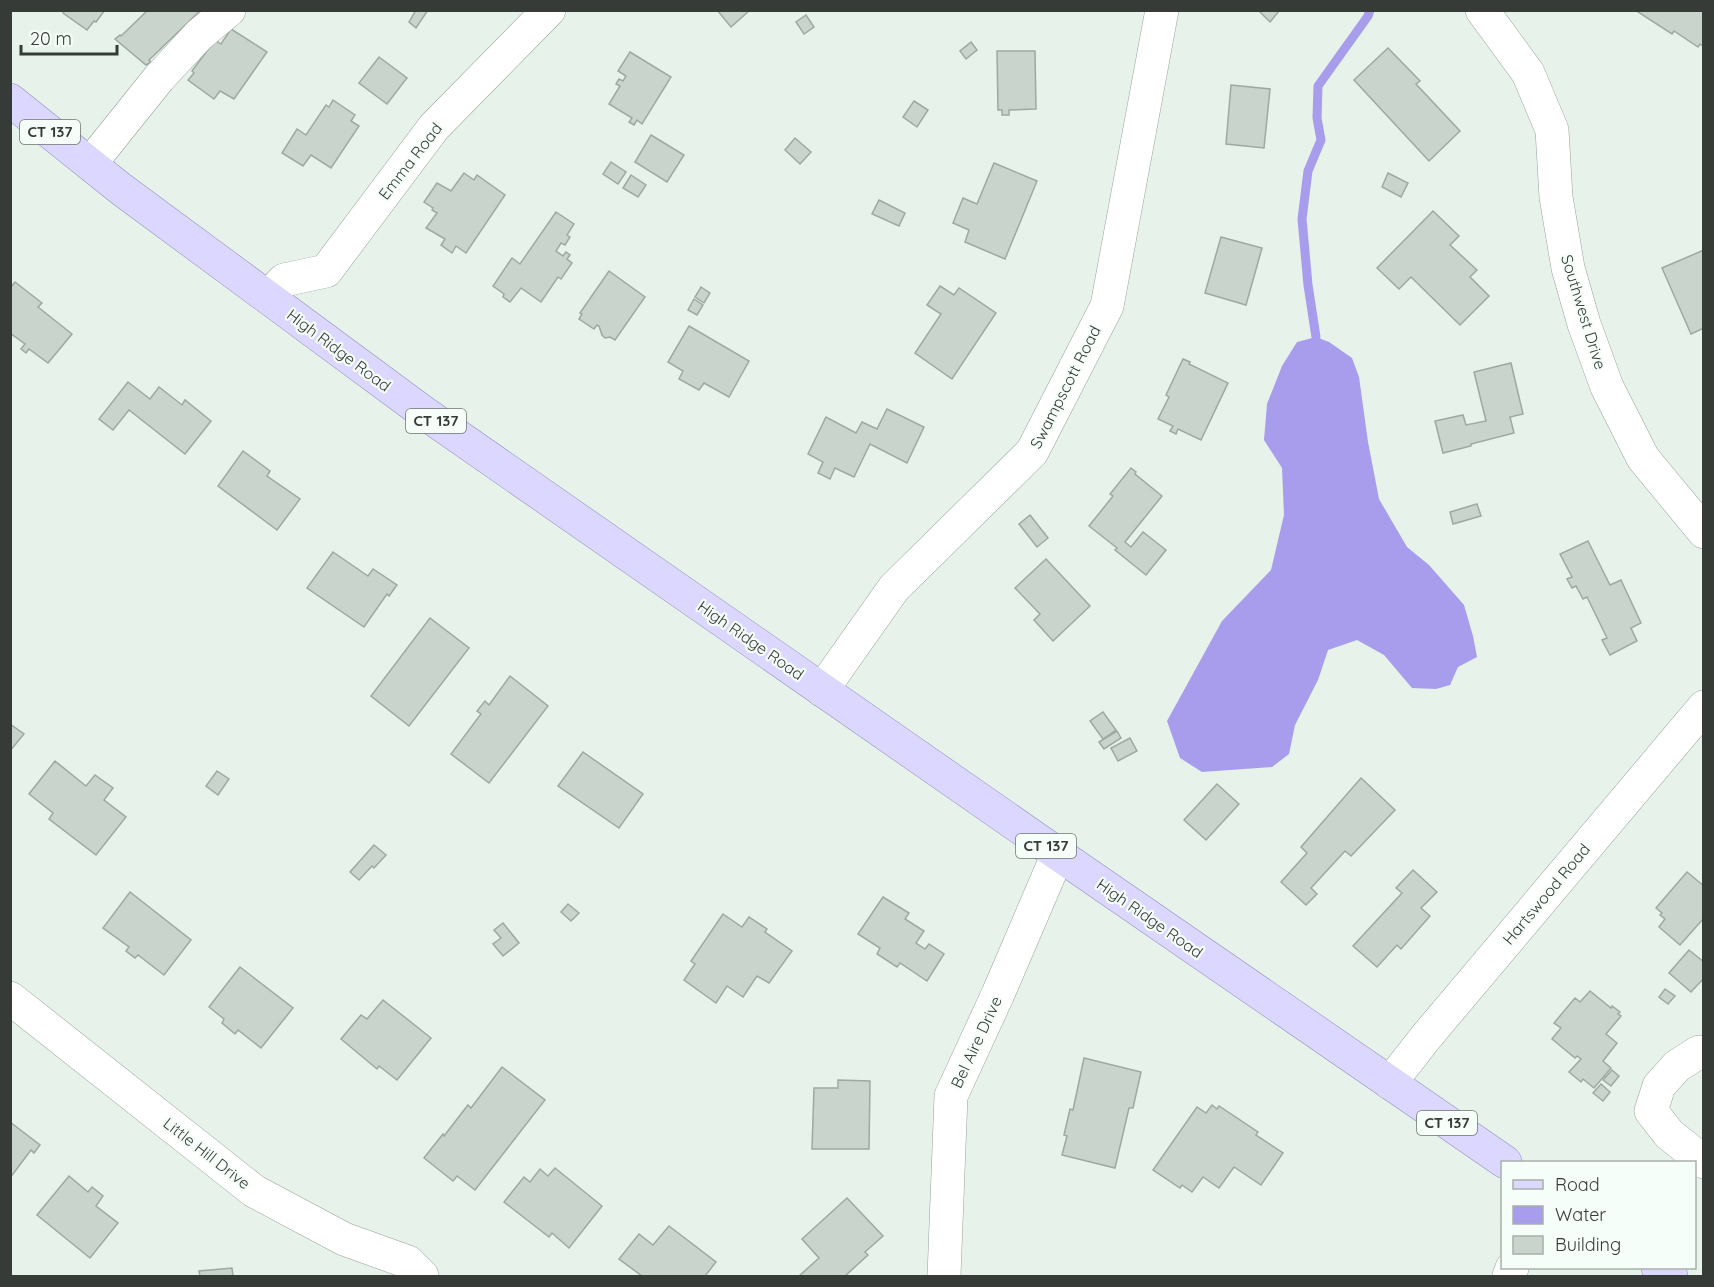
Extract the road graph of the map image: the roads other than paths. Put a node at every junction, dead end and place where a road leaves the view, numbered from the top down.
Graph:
1 (229, 10) edge
2 (549, 10) edge
3 (1162, 10) edge
4 (1482, 10) edge
5 (10, 99) edge
6 (90, 164) junction
7 (268, 297) junction
8 (1704, 532) edge
9 (822, 690) junction
10 (1704, 707) edge
11 (1058, 854) junction
12 (10, 998) edge
13 (1702, 1051) edge
14 (1390, 1083) junction
15 (1504, 1161) edge
16 (1704, 1162) edge
17 (422, 1276) edge
18 (944, 1276) edge

1 - 6 street
2 - 7 street, Emma Road
3 - 9 street, Swampscott Road
4 - 8 street, Southwest Drive
5 - 6 main road, High Ridge Road / CT 137
6 - 7 main road, High Ridge Road / CT 137
7 - 9 main road, High Ridge Road / CT 137
9 - 11 main road, High Ridge Road / CT 137
10 - 14 street, Hartswood Road
11 - 14 main road, High Ridge Road / CT 137
11 - 18 street, Bel Aire Drive
12 - 17 street, Little Hill Drive
13 - 16 street
14 - 15 main road, High Ridge Road / CT 137

